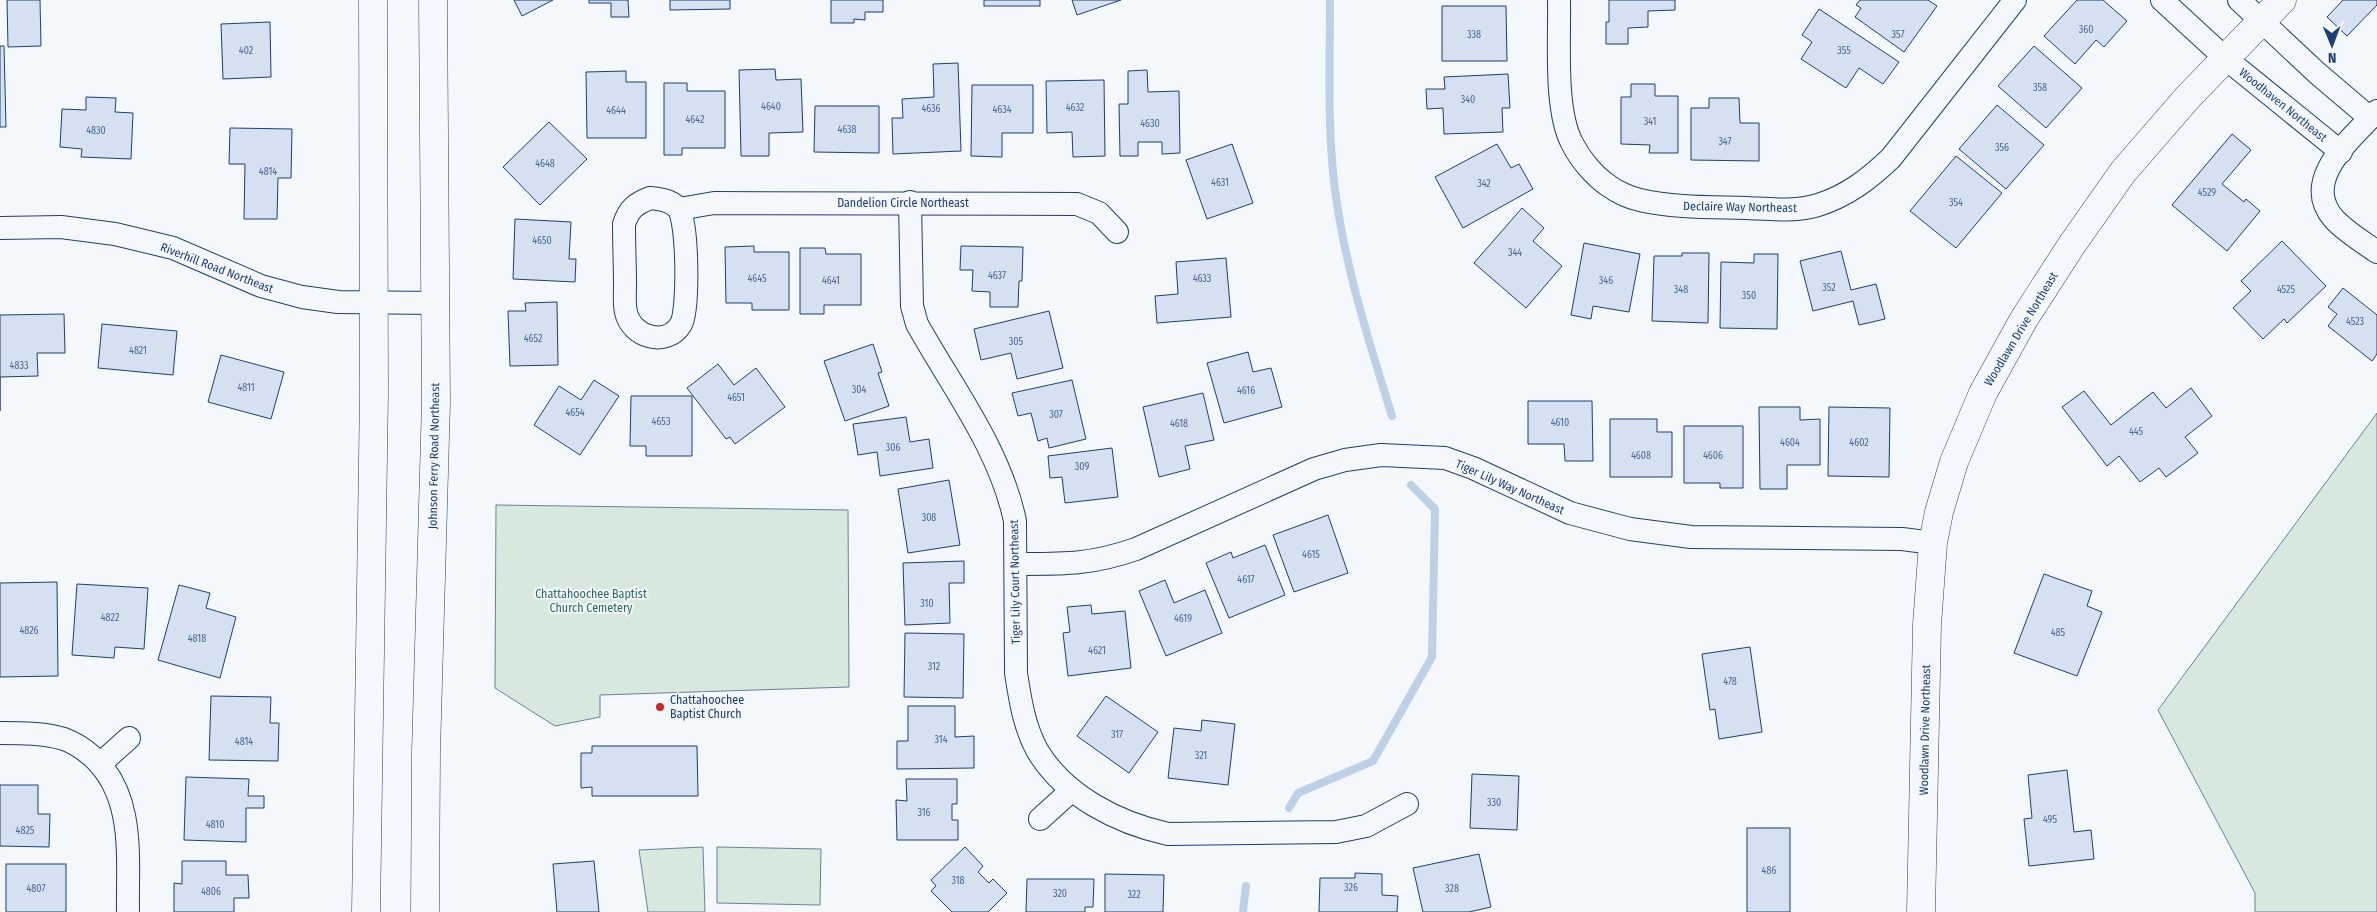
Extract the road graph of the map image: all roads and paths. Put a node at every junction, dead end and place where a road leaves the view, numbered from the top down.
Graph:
1 (373, 0) edge
2 (433, 0) edge
3 (1559, 0) edge
4 (2015, 0) edge
5 (2162, 0) edge
6 (2239, 0) edge
7 (2282, 0) edge
8 (2261, 21) junction
9 (2225, 58) junction
10 (2374, 115) edge
11 (2341, 152) junction
12 (910, 202) junction
13 (679, 209) junction
14 (0, 228) edge
15 (1117, 232) dead end
16 (2377, 252) edge
17 (374, 302) junction
18 (435, 303) junction
19 (1933, 543) junction
20 (1016, 564) junction
21 (0, 733) edge
22 (129, 738) dead end
23 (100, 764) junction
24 (1072, 790) junction
25 (1407, 804) dead end
26 (1040, 819) dead end
27 (128, 912) edge
28 (366, 912) edge
29 (425, 912) edge
30 (1921, 912) edge

1 - 17 main road
2 - 18 main road, Johnson Ferry Road Northeast
3 - 4 street, Declaire Way Northeast
5 - 9 street, Woodhaven Northeast
6 - 8 street
7 - 8 main road, Woodlawn Drive Northeast
8 - 9 main road, Woodlawn Drive Northeast
8 - 10 street
9 - 11 street, Woodhaven Northeast
9 - 19 main road, Woodlawn Drive Northeast
10 - 11 street
11 - 16 street
12 - 13 street, Dandelion Circle Northeast
12 - 15 street, Dandelion Circle Northeast
12 - 20 street, Tiger Lily Court Northeast
13 - 13 street
14 - 17 street, Riverhill Road Northeast
17 - 18 street, Riverhill Road Northeast
17 - 28 main road
18 - 29 main road, Johnson Ferry Road Northeast
19 - 20 street, Tiger Lily Way Northeast
19 - 30 main road, Woodlawn Drive Northeast
20 - 24 street, Tiger Lily Court Northeast
21 - 23 street
22 - 23 street
23 - 27 street
24 - 25 street, Tiger Lily Court Northeast
24 - 26 street

